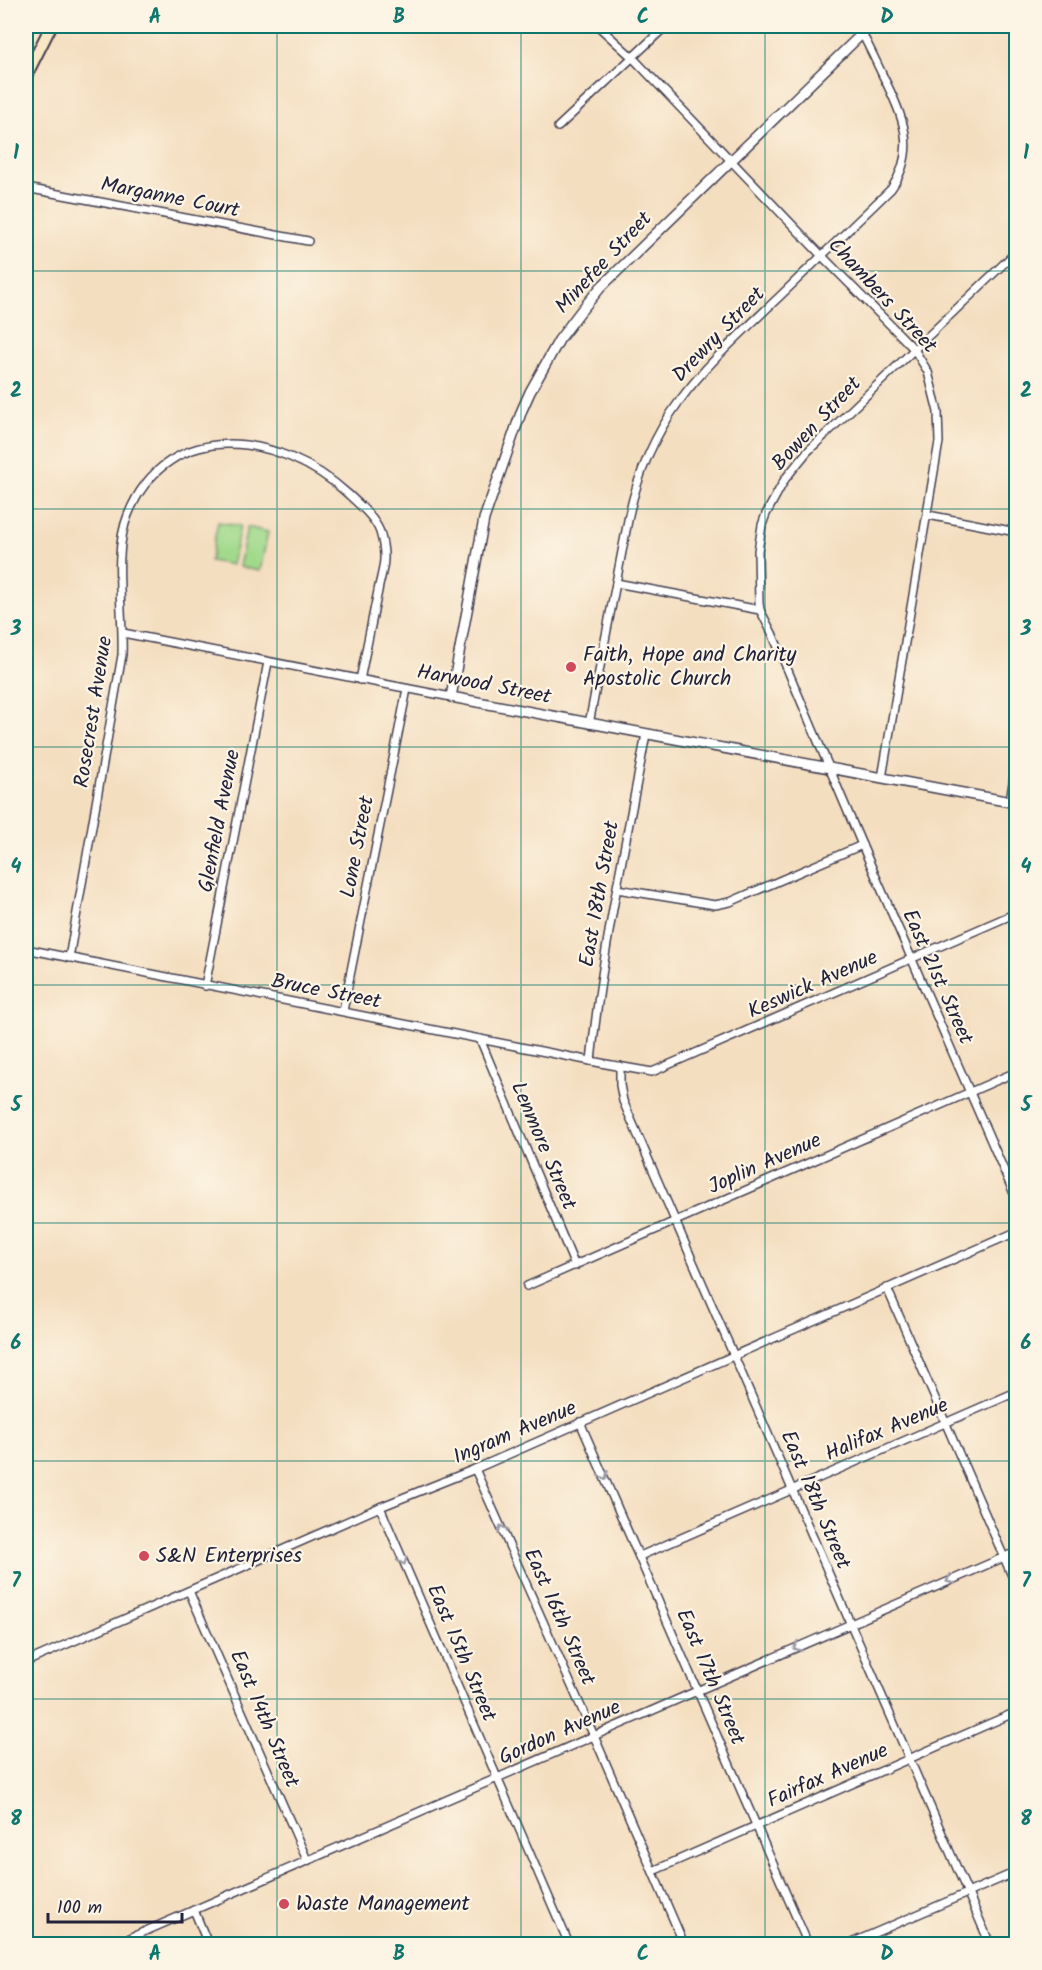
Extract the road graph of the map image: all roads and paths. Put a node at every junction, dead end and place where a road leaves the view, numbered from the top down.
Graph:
1 (51, 26) edge
2 (598, 26) edge
3 (666, 26) edge
4 (870, 26) edge
5 (860, 29) edge
6 (633, 58) junction
7 (26, 76) edge
8 (558, 127) dead end
9 (732, 160) junction
10 (26, 188) edge
11 (308, 241) dead end
12 (1017, 252) edge
13 (822, 256) junction
14 (914, 349) junction
15 (928, 515) junction
16 (1017, 532) edge
17 (616, 582) junction
18 (760, 610) junction
19 (123, 633) junction
20 (268, 663) junction
21 (360, 680) junction
22 (406, 689) junction
23 (451, 697) junction
24 (589, 724) junction
25 (646, 735) junction
26 (1017, 764) edge
27 (829, 768) junction
28 (882, 778) junction
29 (1013, 802) edge
30 (862, 844) junction
31 (617, 889) junction
32 (1017, 913) edge
33 (26, 950) edge
34 (69, 958) junction
35 (912, 959) junction
36 (205, 986) junction
37 (343, 1011) junction
38 (480, 1038) junction
39 (591, 1061) junction
40 (620, 1066) junction
41 (1017, 1072) edge
42 (970, 1093) junction
43 (1017, 1198) edge
44 (675, 1222) junction
45 (1017, 1232) edge
46 (575, 1266) junction
47 (527, 1286) dead end
48 (887, 1288) junction
49 (734, 1355) junction
50 (1017, 1392) edge
51 (580, 1422) junction
52 (946, 1422) junction
53 (475, 1468) junction
54 (792, 1489) junction
55 (380, 1508) junction
56 (1017, 1552) edge
57 (640, 1556) junction
58 (1004, 1557) junction
59 (1017, 1585) edge
60 (189, 1591) junction
61 (851, 1624) junction
62 (26, 1662) edge
63 (698, 1691) junction
64 (1017, 1712) edge
65 (594, 1736) junction
66 (909, 1759) junction
67 (498, 1779) junction
68 (756, 1826) junction
69 (307, 1860) junction
70 (653, 1871) junction
71 (1017, 1872) edge
72 (968, 1893) junction
73 (194, 1910) junction
74 (683, 1941) edge
75 (116, 1944) edge
76 (208, 1944) edge
77 (569, 1944) edge
78 (667, 1944) edge
79 (808, 1944) edge
80 (849, 1944) edge
81 (990, 1944) edge

1 - 7 main road
2 - 6 street, Chambers Street
3 - 6 street
4 - 5 street, Minefee Street
5 - 9 street, Minefee Street
5 - 13 street, Drewry Street
6 - 8 street
6 - 9 street, Chambers Street
9 - 13 street, Chambers Street
9 - 23 street, Minefee Street
10 - 11 street, Marganne Court
12 - 14 street, Bowen Street
13 - 14 street, Chambers Street
13 - 17 street, Drewry Street
14 - 15 street, Chambers Street
14 - 18 street, Bowen Street
15 - 16 street
15 - 28 street, Chambers Street
17 - 18 street
17 - 24 street, Drewry Street
18 - 27 street, Bowen Street
19 - 20 street, Harwood Street
19 - 21 street, Rosecrest Avenue
19 - 34 street, Rosecrest Avenue
20 - 21 street, Harwood Street
20 - 36 street, Glenfield Avenue
21 - 22 street, Harwood Street
22 - 23 street, Harwood Street
22 - 37 street, Lone Street
23 - 24 street, Harwood Street
24 - 25 street, Harwood Street
25 - 27 street, Harwood Street
25 - 31 street, East 18th Street
26 - 29 street
27 - 28 street, Harwood Street
27 - 30 street, East 21st Street
28 - 29 street, Harwood Street
30 - 31 street
30 - 35 street, East 21st Street
31 - 39 street, East 18th Street
32 - 35 street, Keswick Avenue
33 - 34 street, Bruce Street
34 - 36 street, Bruce Street
35 - 40 street, Keswick Avenue
35 - 42 street, East 21st Street
36 - 37 street, Bruce Street
37 - 38 street, Bruce Street
38 - 39 street, Bruce Street
38 - 46 street, Lenmore Street
39 - 40 street, Bruce Street
40 - 44 street, East 18th Street
41 - 42 street, Joplin Avenue
42 - 43 street, East 21st Street
42 - 44 street, Joplin Avenue
44 - 46 street, Joplin Avenue
44 - 49 street, East 18th Street
45 - 48 street, Ingram Avenue
46 - 47 street, Joplin Avenue
48 - 49 street, Ingram Avenue
48 - 52 street
49 - 51 street, Ingram Avenue
49 - 54 street, East 18th Street
50 - 52 street, Halifax Avenue
51 - 53 street, Ingram Avenue
51 -> 57 street, East 17th Street
52 - 54 street, Halifax Avenue
52 - 58 street
53 - 55 street, Ingram Avenue
65 -> 53 street, East 16th Street
54 - 57 street, Halifax Avenue
54 - 61 street, East 18th Street
55 - 60 street, Ingram Avenue
55 -> 67 street, East 15th Street
56 - 58 street, Gordon Avenue
57 - 63 street, East 17th Street
58 - 59 street
58 -> 61 street, Gordon Avenue
60 - 62 street, Ingram Avenue
60 - 69 street, East 14th Street
61 -> 63 street, Gordon Avenue
61 - 66 street, East 18th Street
63 - 65 street, Gordon Avenue
63 - 68 street, East 17th Street
64 - 66 street, Fairfax Avenue
65 - 67 street, Gordon Avenue
65 - 70 street, East 16th Street
66 - 68 street, Fairfax Avenue
66 - 72 street, East 18th Street
67 - 69 street, Gordon Avenue
67 - 77 street, East 15th Street
68 - 70 street, Fairfax Avenue
68 - 79 street, East 17th Street
69 - 73 street, Gordon Avenue
70 - 74 street, East 16th Street
71 - 72 street
72 - 80 street
72 - 81 street, East 18th Street
73 - 75 street, Gordon Avenue
73 - 76 street
74 - 78 street

